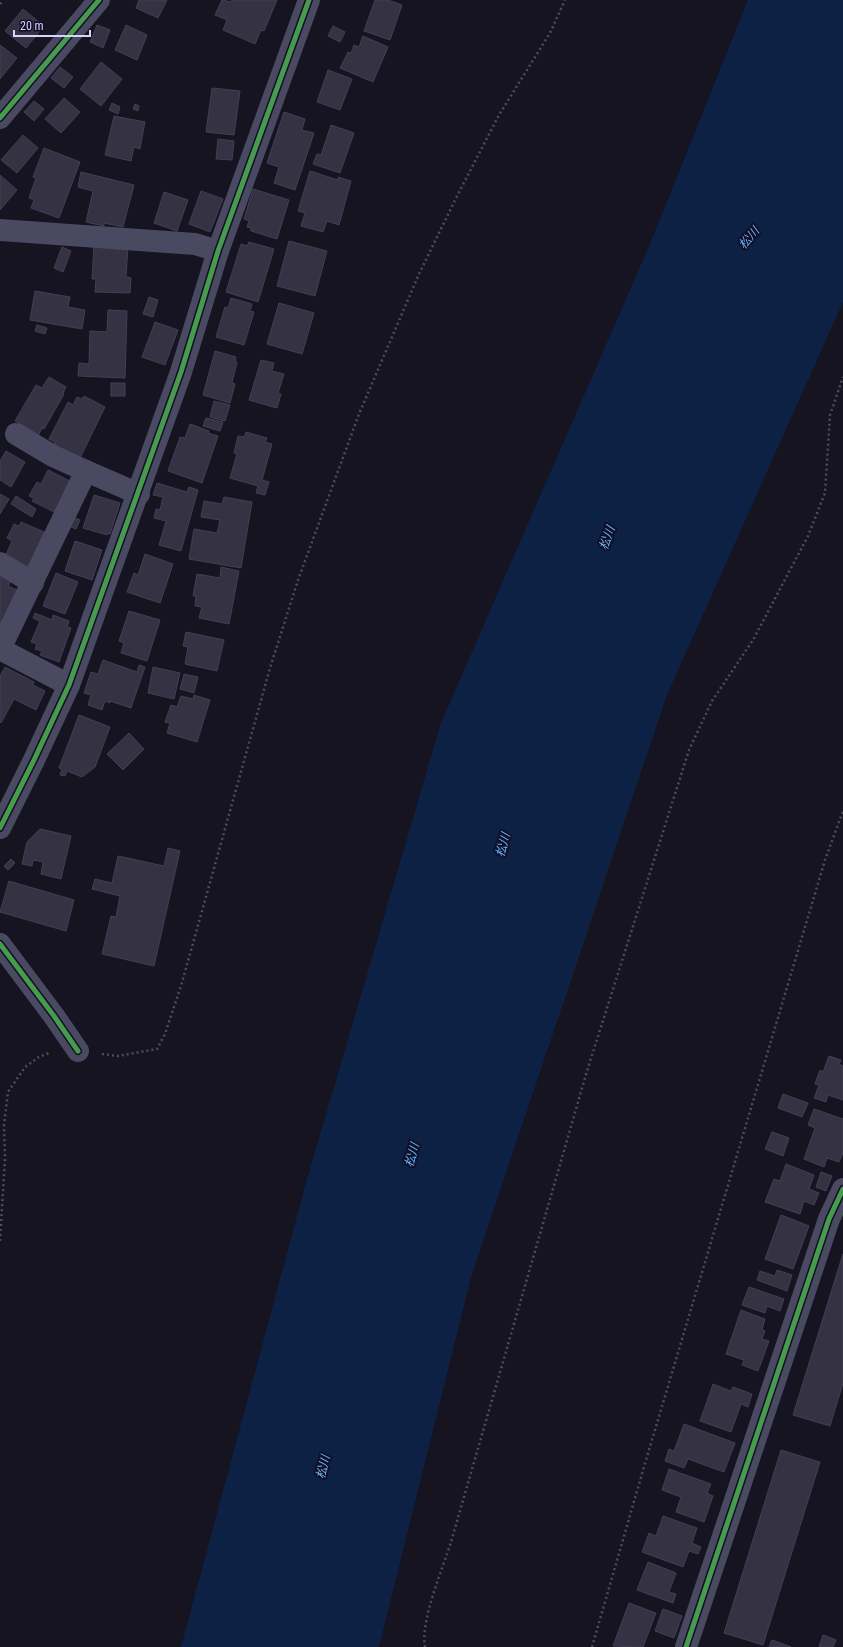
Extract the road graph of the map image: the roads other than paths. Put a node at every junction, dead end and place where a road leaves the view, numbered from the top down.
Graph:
1 (99, 0) edge
2 (309, 0) edge
3 (0, 118) edge
4 (0, 230) edge
5 (218, 251) junction
6 (16, 434) dead end
7 (86, 471) junction
8 (139, 494) junction
9 (0, 563) edge
10 (33, 583) junction
11 (0, 649) edge
12 (69, 685) junction
13 (0, 828) edge
14 (0, 944) edge
15 (78, 1051) road end
16 (843, 1189) edge
17 (686, 1647) edge

1 - 3 street
2 - 5 street
4 - 5 street
5 - 8 street
6 - 7 street
7 - 8 street
7 - 10 street
8 - 12 street
9 - 10 street
10 - 11 street
11 - 12 street
12 - 13 street
14 - 15 street
16 - 17 street

